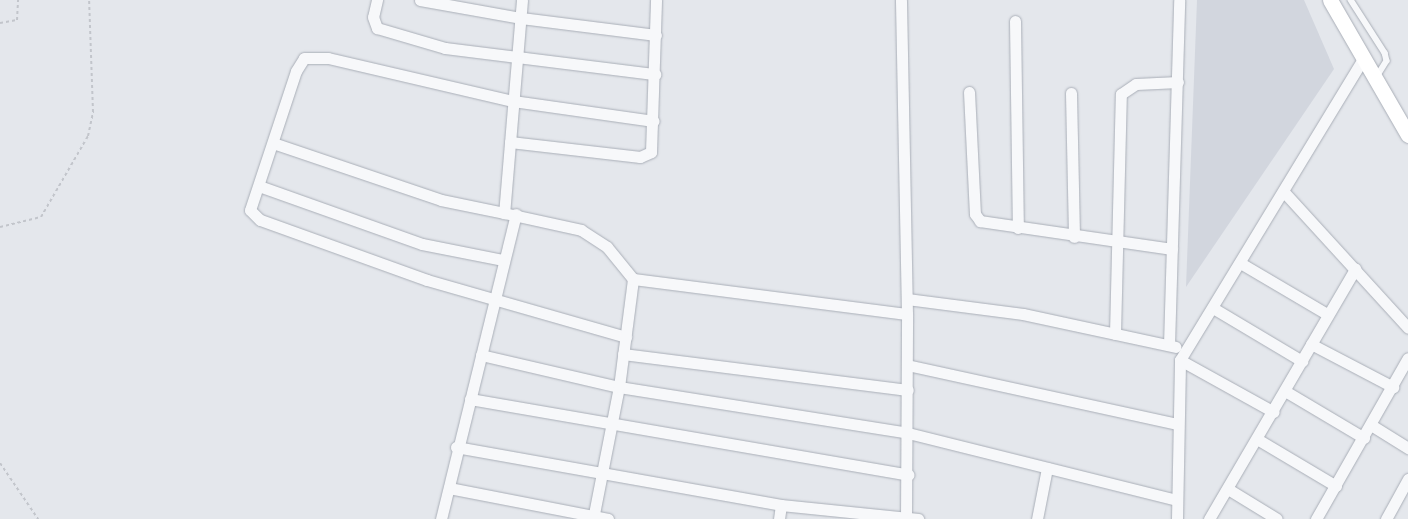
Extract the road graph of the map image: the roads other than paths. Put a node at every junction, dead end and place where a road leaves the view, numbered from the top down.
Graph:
1 (377, 0) edge
2 (522, 0) edge
3 (656, 0) edge
4 (901, 0) edge
5 (1179, 0) edge
6 (1330, 0) edge
7 (1351, 0) edge
8 (424, 1) edge
9 (521, 18) junction
10 (1015, 21) dead end
11 (656, 34) junction
12 (517, 60) junction
13 (1362, 61) junction
14 (655, 74) junction
15 (1374, 80) junction
16 (1178, 82) junction
17 (968, 92) dead end
18 (1071, 93) dead end
19 (513, 101) junction
20 (654, 121) junction
21 (1408, 135) edge
22 (510, 142) junction
23 (273, 143) junction
24 (259, 186) junction
25 (1284, 192) junction
26 (504, 213) junction
27 (516, 214) junction
28 (1018, 228) junction
29 (1074, 237) junction
30 (1117, 243) junction
31 (1172, 249) junction
32 (503, 260) junction
33 (1242, 264) junction
34 (1355, 269) junction
35 (633, 279) junction
36 (906, 299) junction
37 (493, 300) junction
38 (1213, 308) junction
39 (907, 314) junction
40 (1327, 314) junction
41 (1408, 328) edge
42 (1115, 334) junction
43 (626, 337) junction
44 (1311, 344) junction
45 (1169, 345) junction
46 (1185, 349) junction
47 (623, 354) junction
48 (481, 355) junction
49 (1408, 358) edge
50 (1180, 360) junction
51 (1302, 361) junction
52 (907, 365) junction
53 (619, 387) junction
54 (1393, 387) junction
55 (908, 390) junction
56 (1285, 392) junction
57 (470, 399) junction
58 (1274, 412) junction
59 (1177, 424) junction
60 (1371, 425) junction
61 (611, 426) junction
62 (908, 433) junction
63 (1364, 438) junction
64 (1257, 439) junction
65 (456, 447) junction
66 (1408, 448) edge
67 (1047, 468) junction
68 (602, 472) junction
69 (908, 475) junction
70 (1408, 479) edge
71 (1336, 486) junction
72 (449, 488) junction
73 (1228, 489) junction
74 (1177, 500) junction
75 (781, 505) junction
76 (593, 518) edge
77 (906, 518) edge
78 (441, 519) edge
79 (608, 519) edge
80 (779, 519) edge
81 (918, 519) edge
82 (1037, 519) edge
83 (1177, 519) edge
84 (1209, 519) edge
85 (1277, 519) edge
86 (1316, 519) edge
87 (1386, 519) edge

1 - 12 street
2 - 9 street
3 - 11 street
4 - 36 street
5 - 16 street
6 - 13 main road
7 - 15 lane
8 - 9 street
9 - 11 street
9 - 12 street
10 - 28 street
11 - 14 street
12 - 14 street
12 - 19 street
13 - 15 main road
13 - 25 street
14 - 20 street
15 - 21 main road
16 - 30 street
16 - 31 street
17 - 28 street
18 - 29 street
19 - 20 street
19 - 22 street
19 - 23 street
20 - 22 street
22 - 26 street
23 - 24 street
23 - 26 street
24 - 32 street
24 - 37 street
25 - 33 street
25 - 34 street
26 - 27 street
27 - 32 street
27 - 35 street
28 - 29 street
29 - 30 street
30 - 31 street
30 - 42 street
31 - 45 street
32 - 37 street
33 - 38 street
33 - 40 street
34 - 40 street
34 - 41 street
35 - 39 street
35 - 43 street
36 - 39 street
36 - 42 street
37 - 43 street
37 - 48 street
38 - 46 street
38 - 51 street
39 - 52 street
40 - 44 street
42 - 45 street
43 - 47 street
44 - 51 street
44 - 54 street
45 - 46 street
46 - 50 street
47 - 53 street
47 - 55 street
48 - 53 street
48 - 57 street
49 - 54 street
50 - 58 street
50 - 59 street
51 - 56 street
52 - 55 street
52 - 59 street
53 - 61 street
53 - 62 street
54 - 60 street
55 - 62 street
56 - 58 street
56 - 63 street
57 - 61 street
57 - 65 street
58 - 64 street
59 - 74 street
60 - 63 street
60 - 66 street
61 - 68 street
61 - 69 street
62 - 67 street
62 - 69 street
63 - 71 street
64 - 71 street
64 - 73 street
65 - 68 street
65 - 72 street
67 - 74 street
67 - 82 street
68 - 75 street
68 - 76 street
69 - 77 street
70 - 87 street
71 - 86 street
72 - 76 street
72 - 78 street
73 - 84 street
73 - 85 street
74 - 83 street
75 - 77 street
75 - 80 street
76 - 79 street
77 - 81 street

